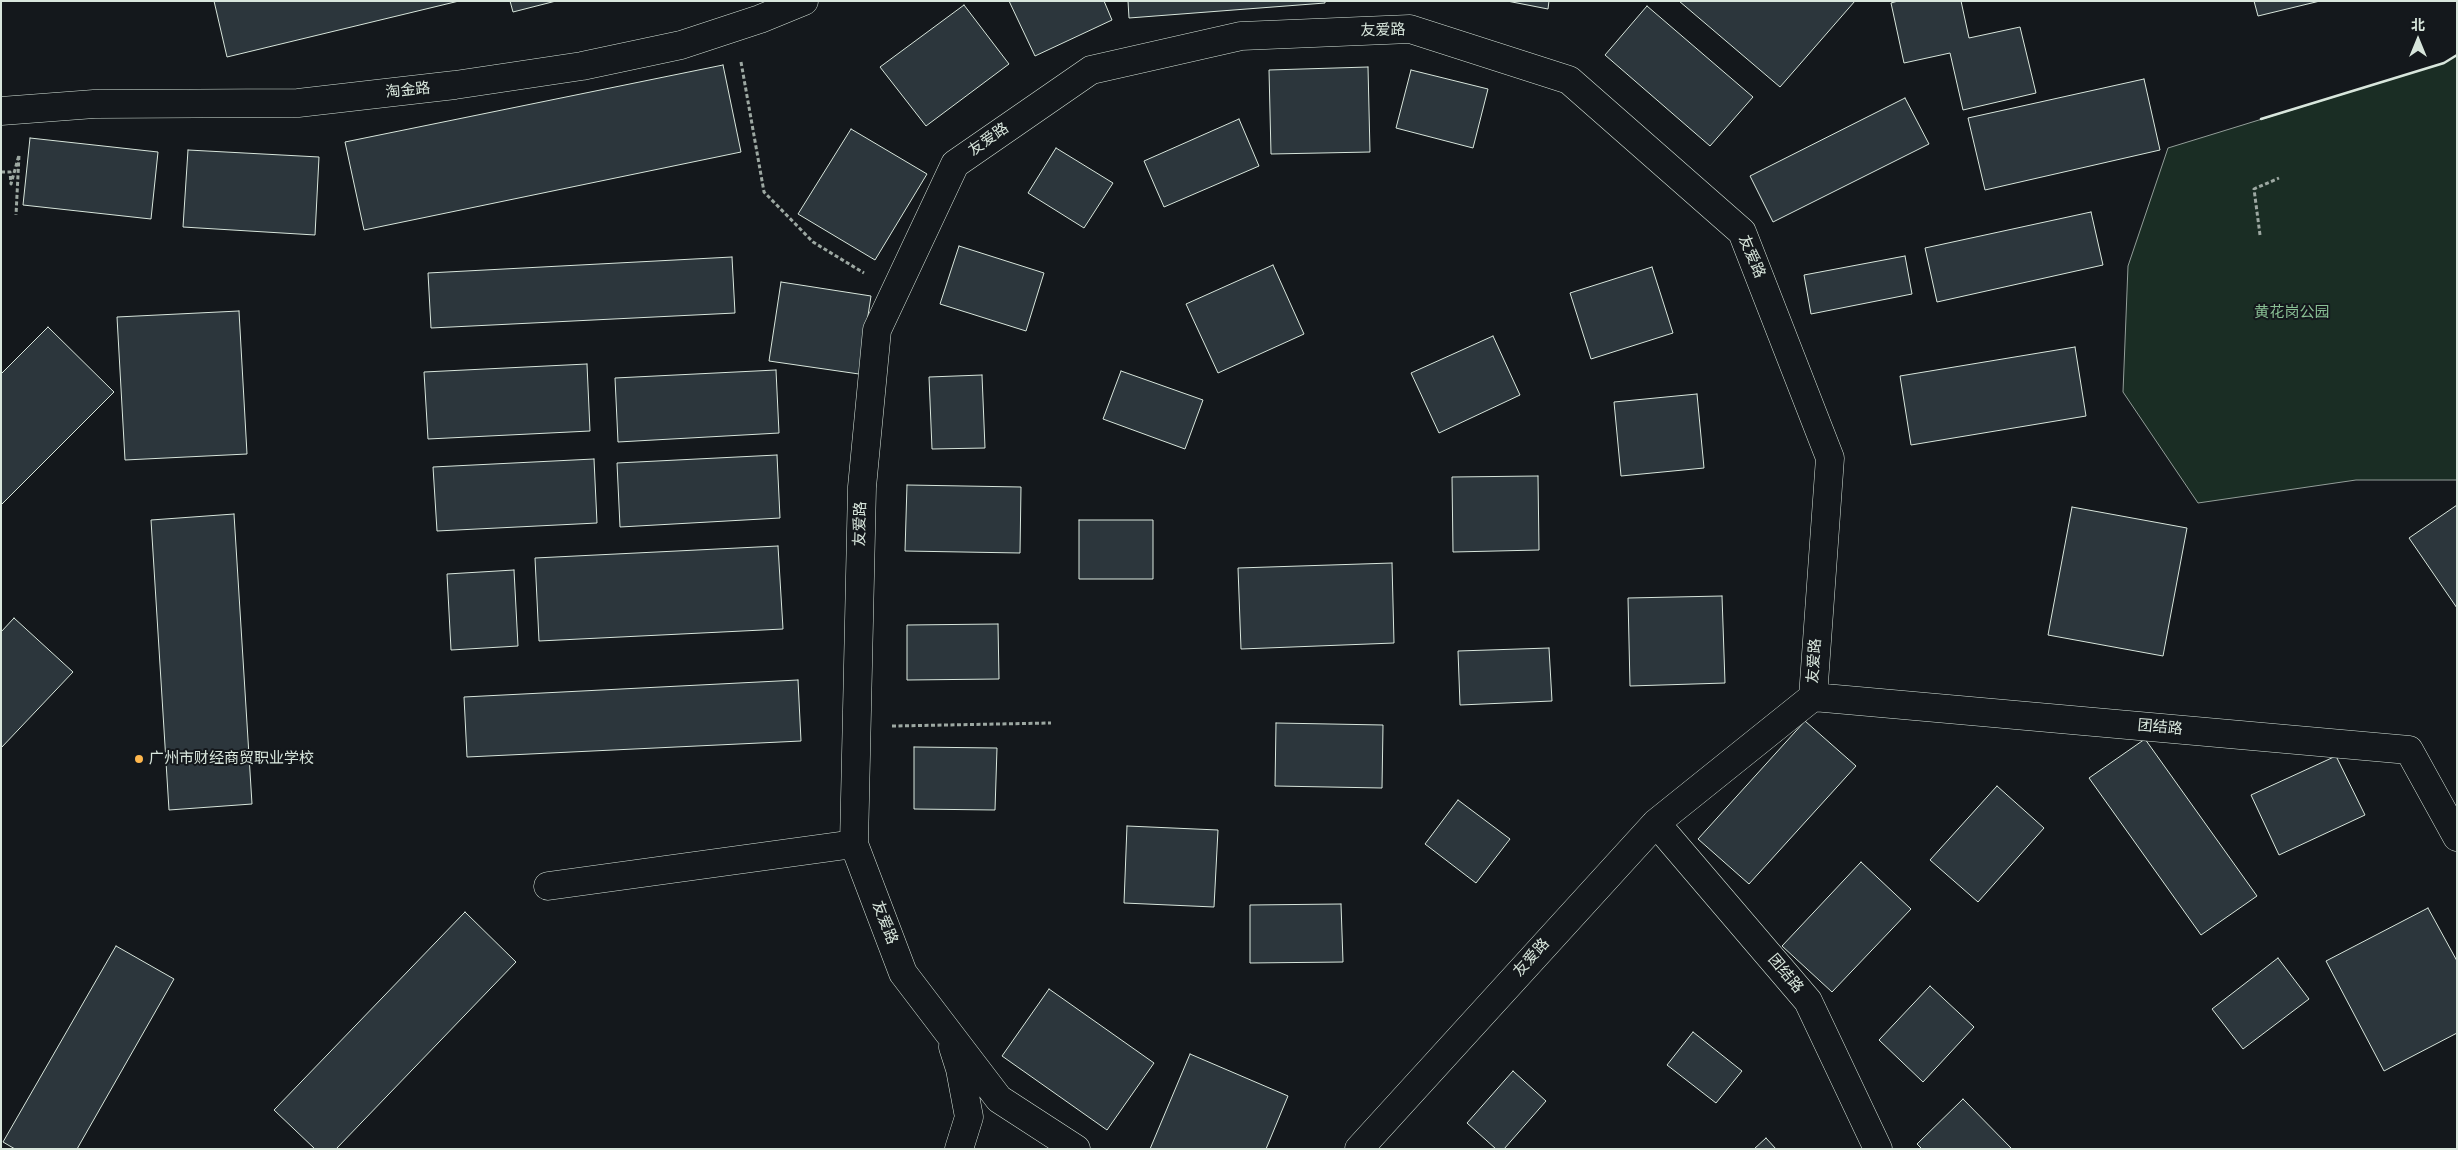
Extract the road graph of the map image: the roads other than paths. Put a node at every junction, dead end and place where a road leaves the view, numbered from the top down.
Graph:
1 (804, 1) edge
2 (1, 111) edge
3 (1813, 696) junction
4 (1656, 823) junction
5 (2457, 837) edge
6 (854, 844) junction
7 (548, 886) dead end
8 (947, 1029) junction
9 (959, 1149) edge
10 (1076, 1149) edge
11 (1359, 1149) edge
12 (1878, 1149) edge

1 - 2 street, 淘金路
3 - 4 street, 友爱路
3 - 5 street, 团结路
3 - 6 street, 友爱路
4 - 11 street, 友爱路
4 - 12 street, 团结路
6 - 7 street
6 - 8 street, 友爱路
8 - 9 street
8 - 10 street, 友爱路

